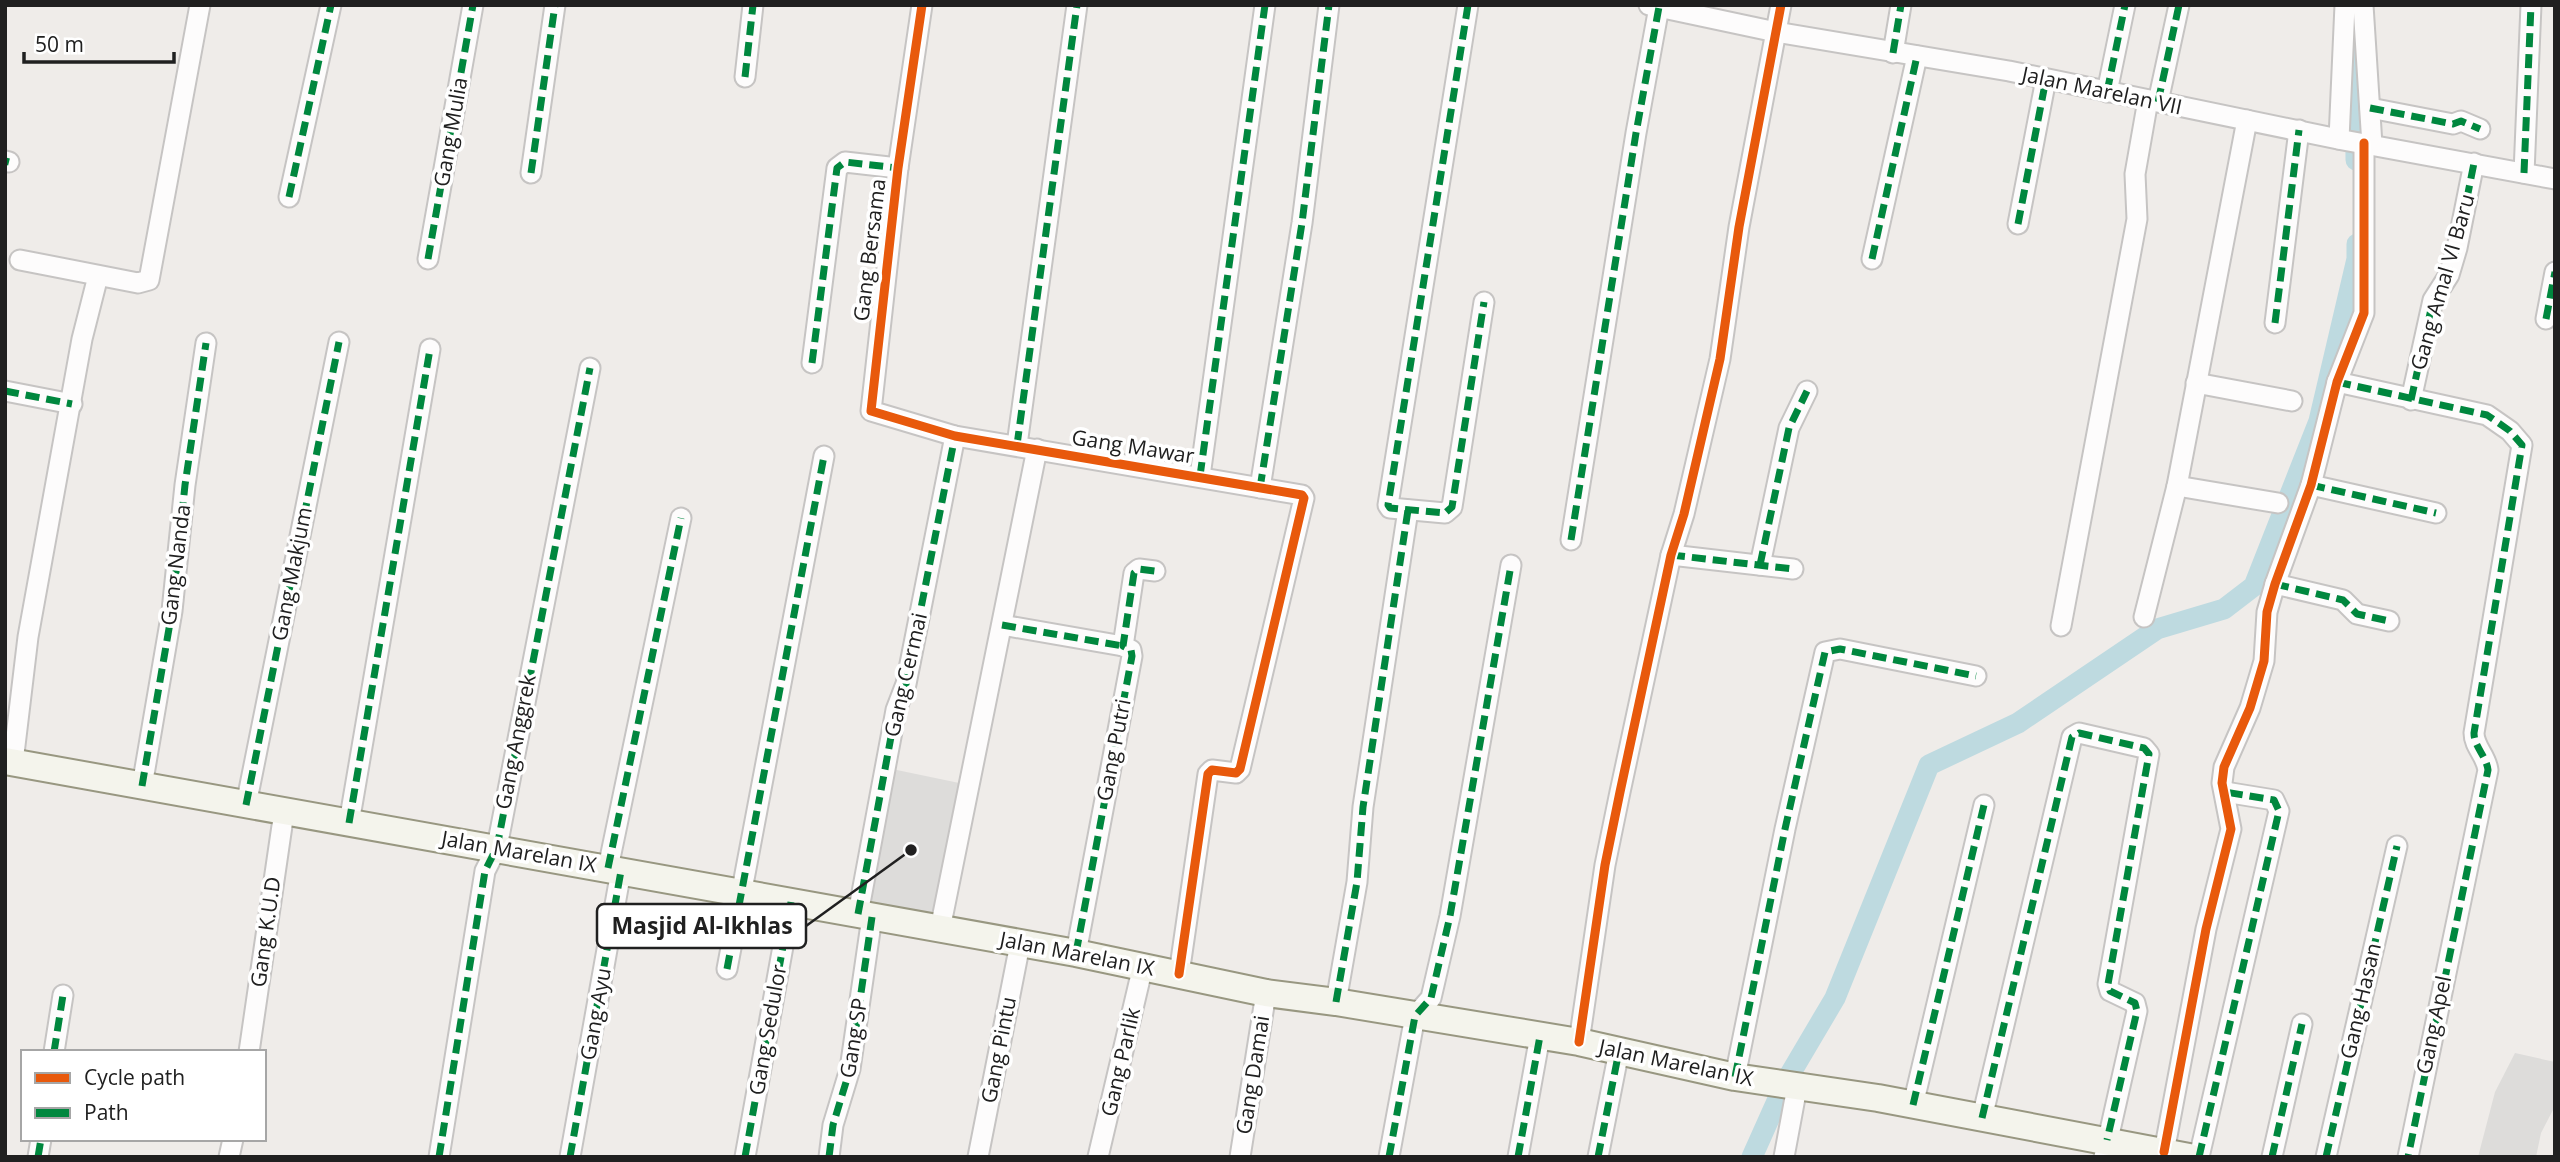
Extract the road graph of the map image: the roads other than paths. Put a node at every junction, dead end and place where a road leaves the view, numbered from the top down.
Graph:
1 (200, 5) edge
2 (331, 5) edge
3 (473, 5) edge
4 (555, 5) edge
5 (753, 5) edge
6 (922, 5) edge
7 (1077, 5) edge
8 (1265, 5) edge
9 (1329, 5) edge
10 (1468, 5) edge
11 (1781, 5) edge
12 (1901, 5) edge
13 (2125, 5) edge
14 (2179, 5) edge
15 (2344, 5) edge
16 (2363, 5) edge
17 (2531, 5) edge
18 (1654, 6) edge
19 (1776, 32) junction
20 (1893, 52) junction
21 (1917, 56) junction
22 (745, 77) dead end
23 (2046, 79) junction
24 (2107, 92) junction
25 (2153, 101) junction
26 (2370, 108) junction
27 (2247, 120) junction
28 (2480, 129) dead end
29 (2299, 130) junction
30 (2356, 142) junction
31 (2474, 163) junction
32 (898, 168) junction
33 (531, 173) dead end
34 (2524, 173) junction
35 (2555, 179) edge
36 (289, 197) dead end
37 (2018, 224) dead end
38 (428, 259) dead end
39 (1872, 259) dead end
40 (20, 260) dead end
41 (2555, 272) edge
42 (98, 276) junction
43 (1484, 302) dead end
44 (2546, 319) dead end
45 (2275, 323) dead end
46 (206, 342) dead end
47 (339, 342) dead end
48 (430, 349) dead end
49 (812, 363) dead end
50 (590, 368) dead end
51 (2196, 383) junction
52 (2337, 383) junction
53 (5, 391) edge
54 (1807, 391) dead end
55 (2411, 400) junction
56 (2292, 401) dead end
57 (72, 404) junction
58 (955, 436) junction
59 (1017, 445) junction
60 (1037, 449) junction
61 (824, 456) dead end
62 (1200, 476) junction
63 (2311, 485) junction
64 (2177, 486) junction
65 (1260, 488) junction
66 (2278, 503) dead end
67 (1408, 510) junction
68 (2436, 513) dead end
69 (681, 518) dead end
70 (1571, 540) dead end
71 (1671, 555) junction
72 (1511, 565) dead end
73 (1760, 565) junction
74 (1793, 569) dead end
75 (1155, 570) dead end
76 (2275, 584) junction
77 (2144, 617) dead end
78 (2389, 621) dead end
79 (1002, 625) junction
80 (2061, 626) dead end
81 (1124, 646) junction
82 (1976, 676) dead end
83 (9, 761) edge
84 (142, 786) junction
85 (2225, 792) junction
86 (246, 805) junction
87 (1983, 805) dead end
88 (284, 813) junction
89 (349, 823) junction
90 (2397, 846) dead end
91 (497, 847) junction
92 (615, 870) junction
93 (740, 892) junction
94 (791, 902) junction
95 (865, 915) junction
96 (940, 929) junction
97 (1020, 944) junction
98 (1076, 953) junction
99 (1143, 966) junction
100 (727, 969) dead end
101 (1179, 974) junction
102 (1266, 993) junction
103 (63, 995) dead end
104 (1336, 1002) junction
105 (1415, 1016) junction
106 (2302, 1024) dead end
107 (1540, 1036) junction
108 (1579, 1042) junction
109 (54, 1050) edge
110 (249, 1050) edge
111 (1619, 1051) junction
112 (1735, 1077) junction
113 (1784, 1085) junction
114 (1913, 1105) junction
115 (1982, 1118) junction
116 (2106, 1149) edge
117 (2176, 1154) edge
118 (439, 1157) edge
119 (570, 1157) edge
120 (744, 1157) edge
121 (829, 1157) edge
122 (978, 1157) edge
123 (1098, 1157) edge
124 (1240, 1157) edge
125 (1389, 1157) edge
126 (1518, 1157) edge
127 (1598, 1157) edge
128 (1784, 1157) edge
129 (2199, 1157) edge
130 (2272, 1157) edge
131 (2326, 1157) edge
132 (2408, 1157) edge

1 - 42 street
2 - 36 street
3 - 38 street, Gang Mulia
4 - 33 street
5 - 22 street
6 - 32 street, Gang Bersama
7 - 59 street
8 - 62 street
9 - 65 street
10 - 67 street
11 - 19 street
12 - 20 street
13 - 24 street
14 - 25 street
15 - 30 street
16 - 26 street
17 - 34 street
18 - 19 street, Jalan Marelan VII
18 - 70 street
19 - 20 street, Jalan Marelan VII
19 - 71 street
20 - 21 street, Jalan Marelan VII
21 - 23 street, Jalan Marelan VII
21 - 39 street
23 - 24 street, Jalan Marelan VII
23 - 37 street
24 - 25 street, Jalan Marelan VII
25 - 27 street, Jalan Marelan VII
25 - 80 street
26 - 28 street
26 - 30 street
27 - 29 street, Jalan Marelan VII
27 - 51 street
29 - 30 street, Jalan Marelan VII
29 - 45 street
30 - 31 street, Jalan Marelan VII
30 - 52 street
31 - 34 street, Jalan Marelan VII
31 - 55 street, Gang Amal VI Baru
32 - 49 street
32 - 58 street, Gang Bersama
34 - 35 street, Jalan Marelan VII
40 - 42 street
41 - 44 street
42 - 57 street
43 - 67 street
46 - 84 street, Gang Nanda
47 - 86 street, Gang Makjum
48 - 89 street
50 - 91 street, Gang Anggrek
51 - 56 street
51 - 64 street
52 - 55 street
52 - 63 street
53 - 57 street
54 - 73 street
55 - 132 street, Gang Apel
57 - 83 street
58 - 59 street, Gang Mawar
58 - 95 street, Gang Cermai
59 - 60 street, Gang Mawar
60 - 62 street, Gang Mawar
60 - 79 street
61 - 93 street
62 - 65 street, Gang Mawar
63 - 68 street
63 - 76 street
64 - 66 street
64 - 77 street
65 - 101 street, Gang Mawar
67 - 104 street
69 - 92 street, Gang Ayu
71 - 73 street
71 - 108 street
72 - 105 street
73 - 74 street
75 - 81 street, Gang Putri
76 - 78 street
76 - 85 street
79 - 81 street
79 - 96 street
81 - 98 street, Gang Putri
82 - 112 street
83 - 84 main road, Jalan Marelan IX
84 - 86 main road, Jalan Marelan IX
85 - 117 street
85 - 129 street
86 - 88 main road, Jalan Marelan IX
87 - 114 street
88 - 89 main road, Jalan Marelan IX
88 - 110 street, Gang K.U.D
89 - 91 main road, Jalan Marelan IX
90 - 131 street, Gang Hasan
91 - 92 main road, Jalan Marelan IX
91 - 118 street, Gang Anggrek
92 - 93 main road, Jalan Marelan IX
92 - 119 street, Gang Ayu
93 - 94 main road, Jalan Marelan IX
93 - 100 street
94 - 95 main road, Jalan Marelan IX
94 - 120 street, Gang Sedulor
95 - 96 main road, Jalan Marelan IX
95 - 121 street, Gang SP
96 - 97 main road, Jalan Marelan IX
97 - 98 main road, Jalan Marelan IX
97 - 122 street, Gang Pintu
98 - 99 main road, Jalan Marelan IX
99 - 101 main road, Jalan Marelan IX
99 - 123 street, Gang Parlik
101 - 102 main road, Jalan Marelan IX
102 - 104 main road, Jalan Marelan IX
102 - 124 street, Gang Damai
103 - 109 street
104 - 105 main road, Jalan Marelan IX
105 - 107 main road, Jalan Marelan IX
105 - 125 street
106 - 130 street
107 - 108 main road, Jalan Marelan IX
107 - 126 street
108 - 111 main road, Jalan Marelan IX
111 - 112 main road, Jalan Marelan IX
111 - 127 street
112 - 113 main road, Jalan Marelan IX
113 - 114 main road, Jalan Marelan IX
113 - 128 street
114 - 115 main road, Jalan Marelan IX
115 - 116 main road, Jalan Marelan IX
115 - 116 street
116 - 117 main road, Jalan Marelan IX

